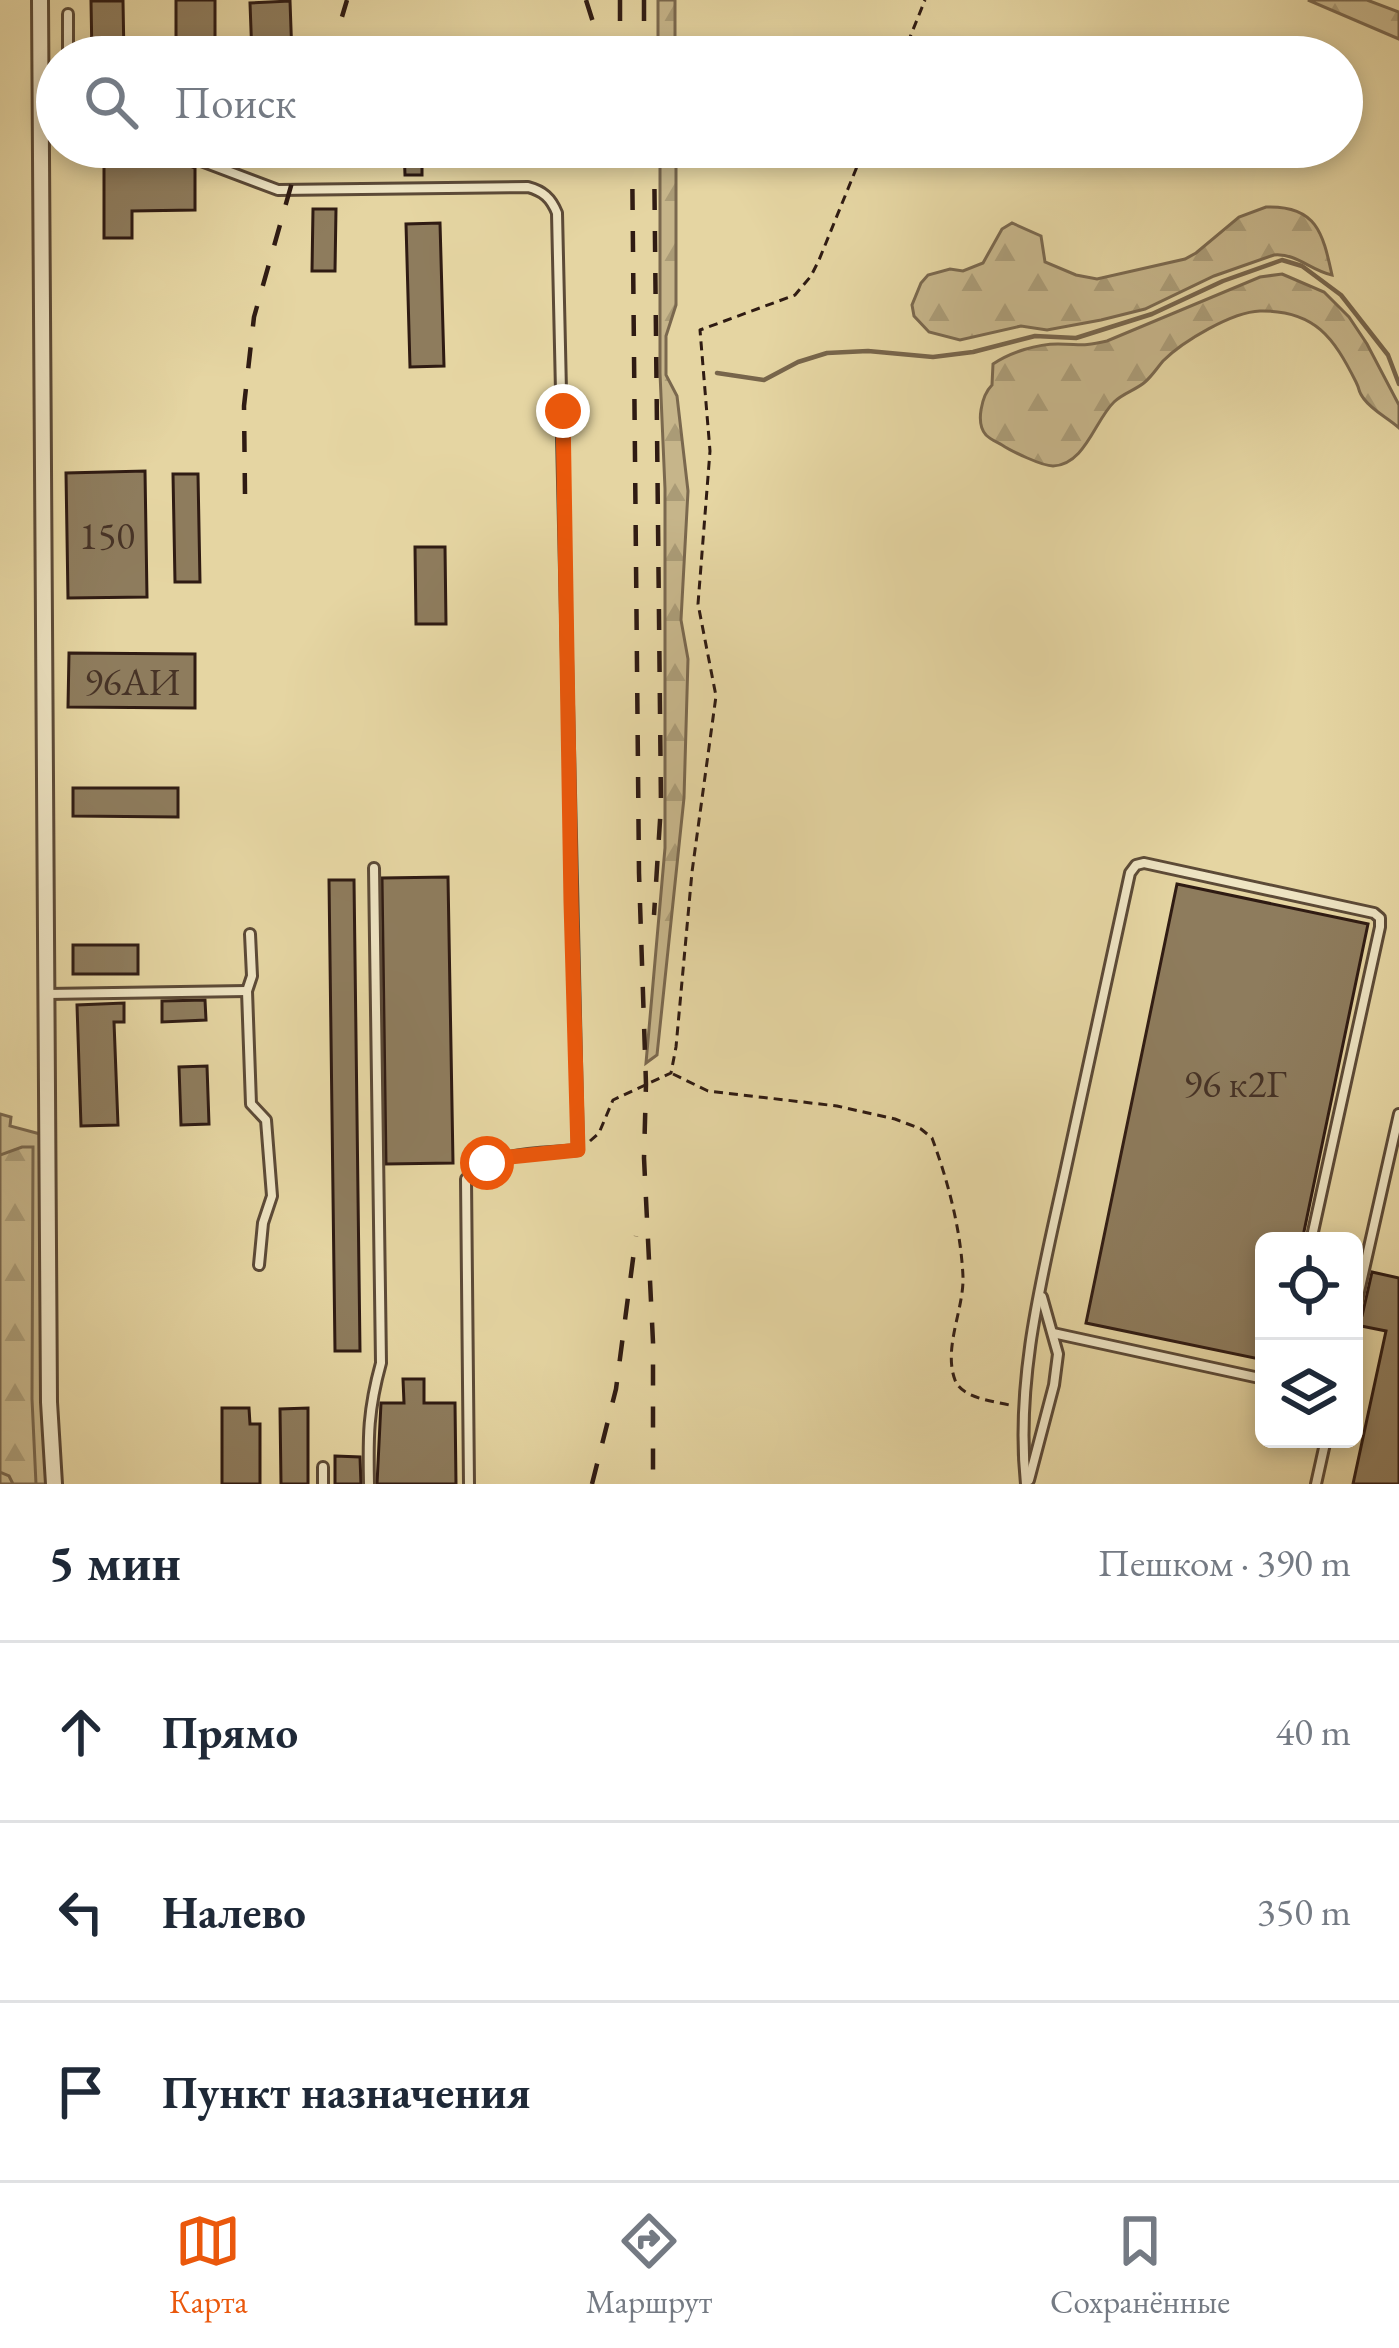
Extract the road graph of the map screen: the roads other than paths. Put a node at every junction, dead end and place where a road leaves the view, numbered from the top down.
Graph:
1 (40, 0) edge
2 (68, 14) dead end
3 (40, 36) edge
4 (68, 36) edge
5 (39, 168) edge
6 (220, 168) edge
7 (374, 868) dead end
8 (250, 934) dead end
9 (247, 991) junction
10 (46, 994) junction
11 (1399, 1114) edge
12 (1313, 1232) edge
13 (259, 1265) dead end
14 (1363, 1274) edge
15 (1040, 1290) junction
16 (1053, 1333) junction
17 (1255, 1377) edge
18 (1324, 1448) edge
19 (323, 1467) dead end
20 (54, 1484) edge
21 (323, 1484) edge
22 (369, 1484) edge
23 (469, 1484) edge
24 (1027, 1484) edge
25 (1316, 1484) edge

1 - 3 street
2 - 4 lane
5 - 10 street
6 - 23 lane
7 - 22 lane
8 - 9 lane
9 - 10 lane
9 - 13 lane
10 - 20 street
11 - 14 lane
12 - 15 lane
15 - 16 lane
15 - 24 lane
16 - 17 lane
16 - 24 lane
18 - 25 lane
19 - 21 lane

